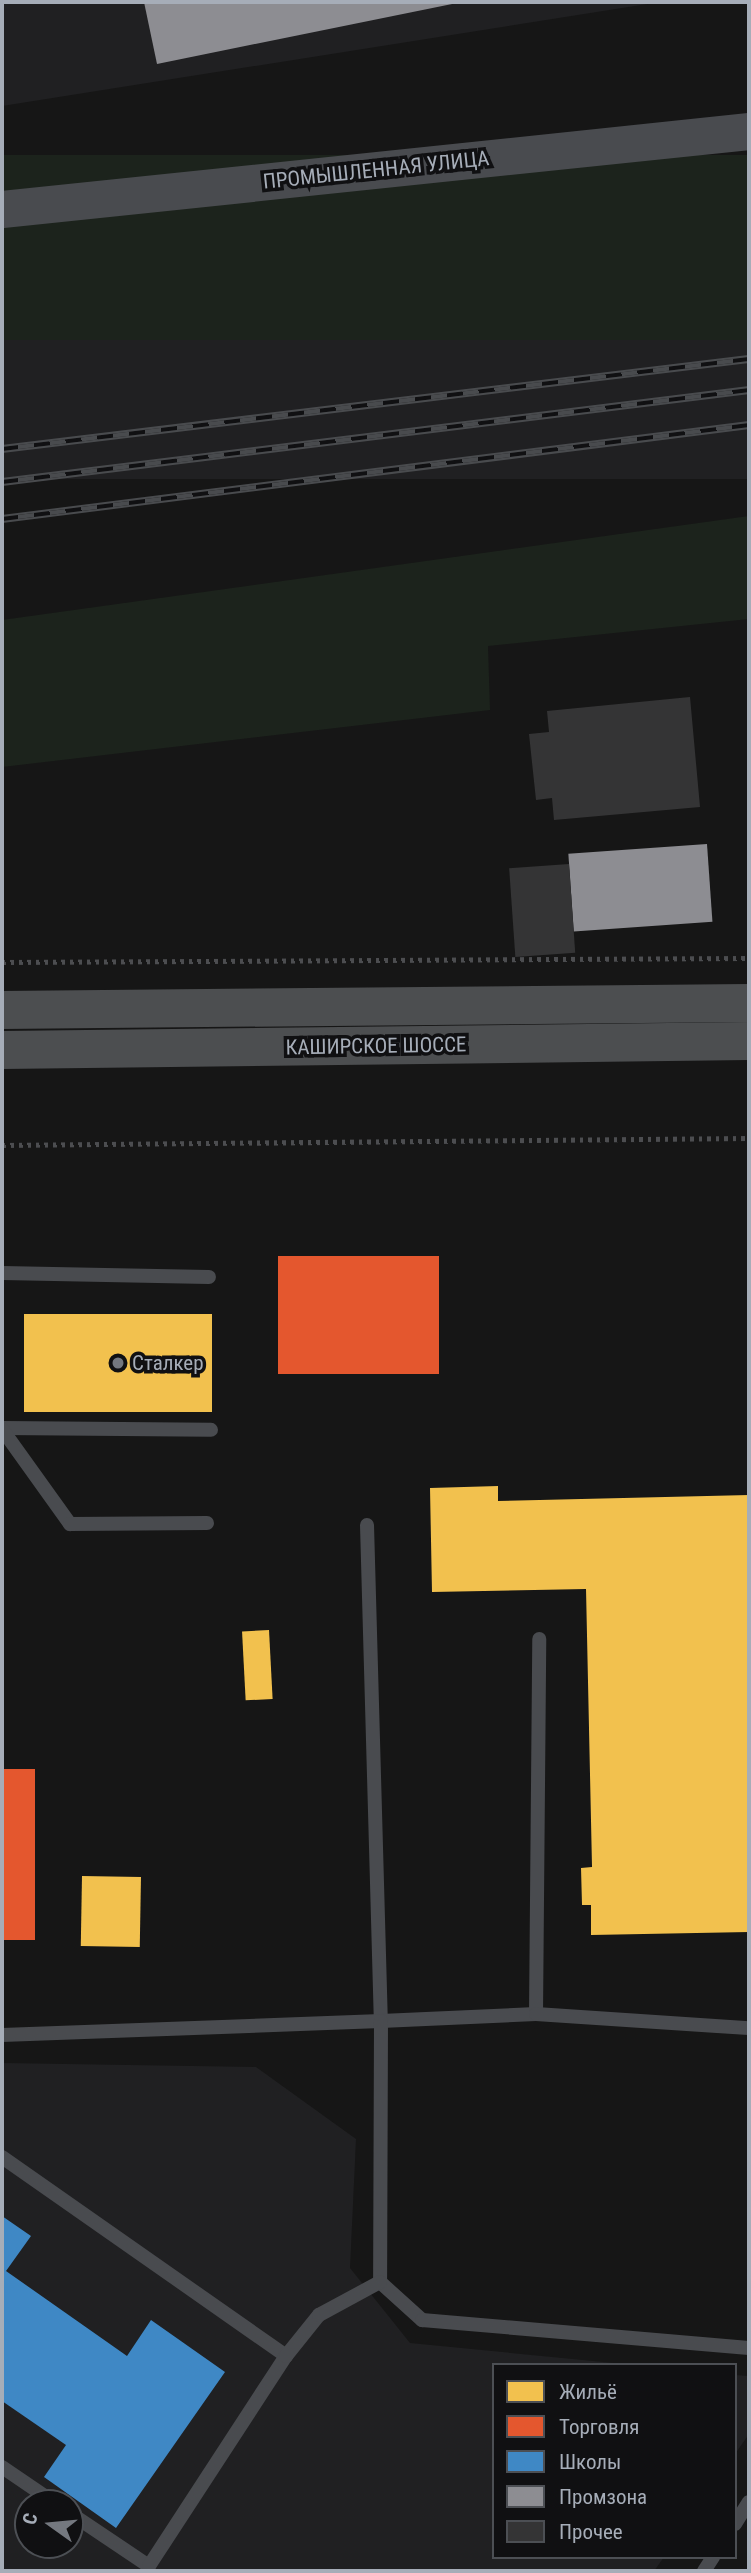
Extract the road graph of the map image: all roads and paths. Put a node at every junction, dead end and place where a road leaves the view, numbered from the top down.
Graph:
1 (749, 131) edge
2 (2, 209) edge
3 (749, 958) edge
4 (2, 962) edge
5 (749, 1003) edge
6 (2, 1010) edge
7 (749, 1041) edge
8 (2, 1051) edge
9 (749, 1138) edge
10 (2, 1145) edge
11 (2, 1273) edge
12 (209, 1277) dead end
13 (2, 1428) edge
14 (211, 1430) dead end
15 (207, 1523) dead end
16 (367, 1525) dead end
17 (539, 1639) dead end
18 (536, 2014) junction
19 (381, 2021) junction
20 (749, 2028) edge
21 (2, 2035) edge
22 (2, 2157) edge
23 (380, 2282) junction
24 (749, 2348) edge
25 (286, 2356) junction
26 (2, 2467) edge
27 (34, 2489) edge
28 (749, 2502) edge
29 (737, 2521) edge
30 (84, 2522) edge

1 - 2 street, ПРОМЫШЛЕННАЯ УЛИЦА
3 - 4 path
5 - 6 main road, КАШИРСКОЕ ШОССЕ
7 - 8 main road, КАШИРСКОЕ ШОССЕ
9 - 10 path
11 - 12 lane
13 - 14 lane
13 - 15 lane
16 - 19 lane
17 - 18 lane
18 - 19 lane
18 - 20 lane
19 - 21 lane
19 - 23 lane
22 - 25 lane
23 - 24 lane
23 - 25 lane
25 - 30 lane
26 - 27 lane
28 - 29 lane

